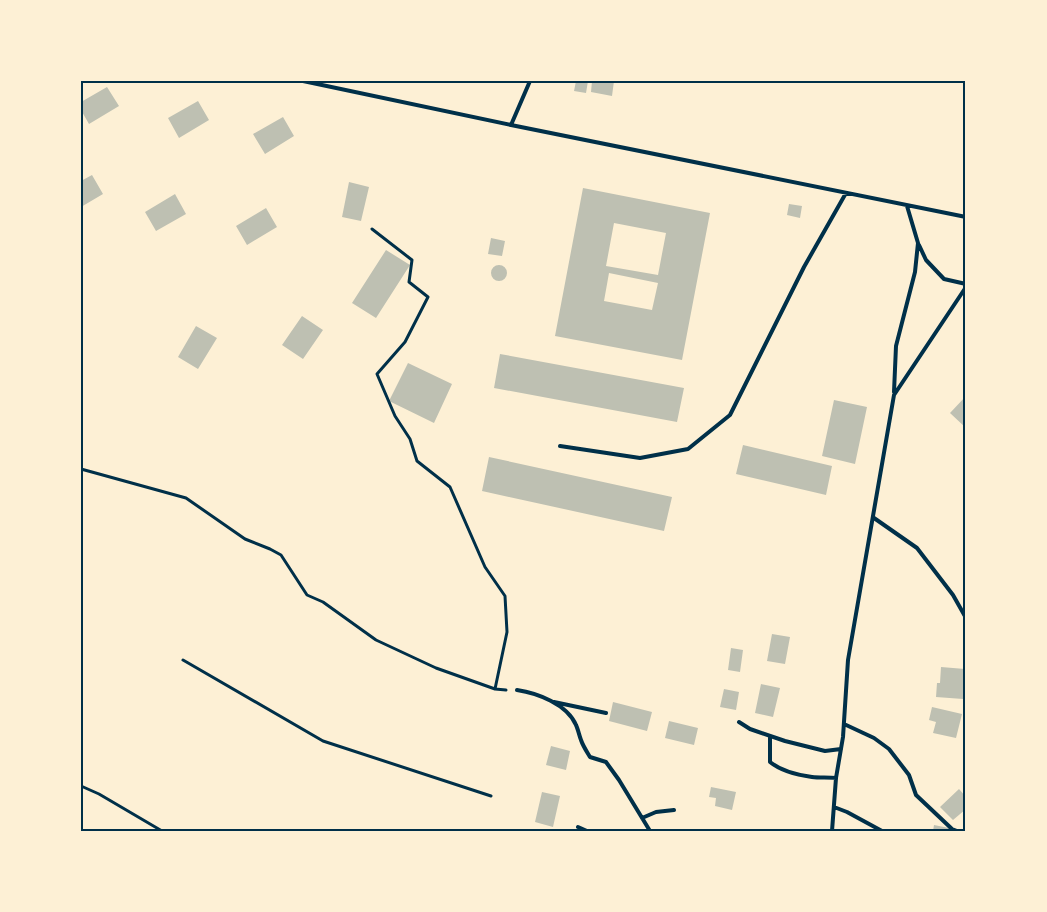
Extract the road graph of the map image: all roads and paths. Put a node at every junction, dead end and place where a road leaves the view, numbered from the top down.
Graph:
1 (303, 81) edge
2 (530, 81) edge
3 (323, 83) edge
4 (511, 125) junction
5 (846, 193) junction
6 (908, 206) junction
7 (966, 217) edge
8 (372, 229) dead end
9 (918, 243) junction
10 (966, 286) edge
11 (894, 394) junction
12 (560, 446) dead end
13 (81, 469) edge
14 (874, 518) junction
15 (966, 618) edge
16 (183, 660) dead end
17 (495, 689) junction
18 (517, 690) joint
19 (552, 701) junction
20 (606, 712) dead end
21 (739, 722) dead end
22 (844, 724) junction
23 (770, 736) junction
24 (841, 749) junction
25 (836, 778) junction
26 (81, 786) edge
27 (491, 796) dead end
28 (834, 807) junction
29 (674, 810) dead end
30 (642, 818) junction
31 (578, 827) dead end
32 (162, 831) edge
33 (587, 831) edge
34 (650, 831) edge
35 (832, 831) edge
36 (882, 831) edge
37 (957, 831) edge

1 - 3 lane
2 - 4 lane
3 - 4 lane
4 - 5 lane
5 - 6 lane
5 - 12 lane
6 - 7 lane
6 - 9 lane
8 - 17 path
9 - 10 lane
9 - 11 lane
10 - 11 lane
11 - 14 lane
13 - 17 path
14 - 15 lane
14 - 22 lane
16 - 27 path
17 - 18 path
18 - 19 lane
19 - 20 lane
19 - 30 lane
21 - 23 lane
22 - 24 lane
22 - 37 lane
23 - 24 lane
23 - 25 lane
24 - 25 lane
25 - 28 lane
26 - 32 path
28 - 35 lane
28 - 36 lane
29 - 30 lane
30 - 34 lane
31 - 33 lane

